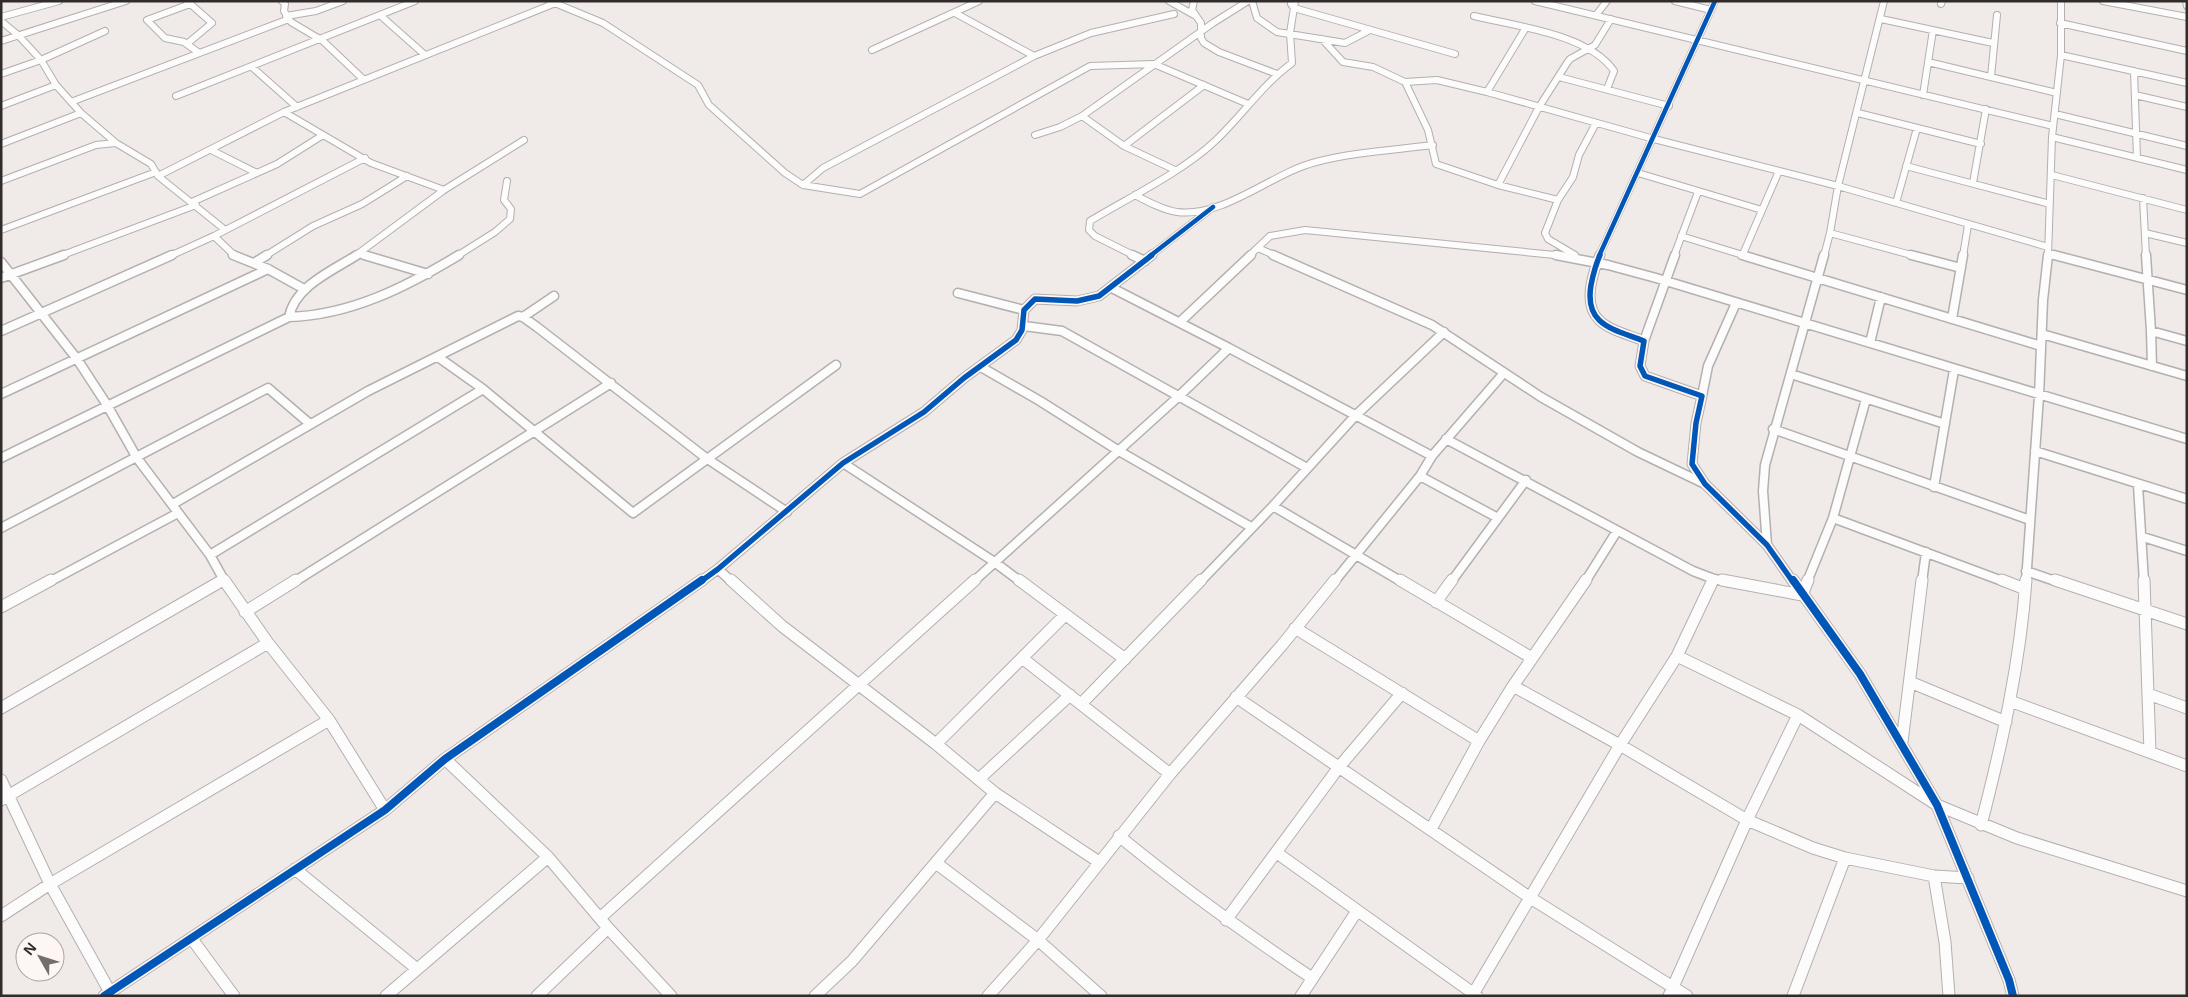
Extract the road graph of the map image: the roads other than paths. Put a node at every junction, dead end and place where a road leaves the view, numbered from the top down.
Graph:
1 (59, 1) edge
2 (126, 1) edge
3 (282, 1) edge
4 (343, 1) edge
5 (415, 1) edge
6 (979, 1) edge
7 (1169, 1) edge
8 (1194, 1) edge
9 (1248, 1) edge
10 (1252, 1) edge
11 (1290, 1) edge
12 (1535, 1) edge
13 (1607, 1) edge
14 (1675, 1) edge
15 (1715, 1) edge
16 (1884, 1) edge
17 (2061, 1) edge
18 (2103, 1) edge
19 (2139, 1) edge
20 (2186, 1) edge
21 (555, 2) edge
22 (188, 3) edge
23 (1294, 5) edge
24 (1566, 5) edge
25 (2187, 6) edge
26 (2140, 8) junction
27 (1711, 10) junction
28 (955, 13) junction
29 (1174, 14) dead end
30 (1194, 15) junction
31 (1596, 15) junction
32 (381, 16) junction
33 (1474, 16) dead end
34 (1997, 16) dead end
35 (1, 17) edge
36 (288, 18) junction
37 (2187, 18) edge
38 (1611, 19) junction
39 (1880, 19) junction
40 (1, 22) edge
41 (2060, 23) junction
42 (1525, 29) junction
43 (1933, 30) junction
44 (105, 31) dead end
45 (1368, 31) junction
46 (1201, 33) junction
47 (18, 35) junction
48 (1290, 35) junction
49 (321, 39) junction
50 (1322, 39) junction
51 (1, 40) edge
52 (1699, 41) junction
53 (1993, 43) junction
54 (188, 44) junction
55 (1590, 49) junction
56 (872, 50) dead end
57 (2187, 51) edge
58 (198, 53) junction
59 (1454, 54) dead end
60 (425, 55) junction
61 (2060, 55) junction
62 (1034, 56) junction
63 (41, 60) junction
64 (1928, 62) junction
65 (1154, 64) junction
66 (252, 66) junction
67 (2134, 71) junction
68 (1, 74) edge
69 (1276, 74) junction
70 (1558, 77) junction
71 (1991, 77) junction
72 (363, 79) junction
73 (1864, 81) junction
74 (1405, 82) junction
75 (2187, 83) edge
76 (56, 85) junction
77 (1204, 85) junction
78 (1607, 90) junction
79 (1487, 92) junction
80 (2057, 93) junction
81 (1923, 95) junction
82 (2135, 95) junction
83 (176, 96) dead end
84 (71, 102) junction
85 (1248, 104) junction
86 (1, 106) edge
87 (1669, 106) junction
88 (297, 107) junction
89 (1538, 107) junction
90 (2187, 107) edge
91 (1986, 109) junction
92 (284, 112) junction
93 (81, 113) junction
94 (1858, 113) junction
95 (2055, 114) junction
96 (1082, 116) junction
97 (1596, 123) junction
98 (2054, 126) junction
99 (1916, 128) junction
100 (2136, 134) junction
101 (323, 135) junction
102 (1035, 135) dead end
103 (2052, 137) junction
104 (1654, 139) junction
105 (524, 140) dead end
106 (116, 143) junction
107 (1, 144) edge
108 (1981, 144) junction
109 (1433, 145) junction
110 (1124, 146) junction
111 (2187, 146) edge
112 (211, 150) junction
113 (365, 158) junction
114 (2138, 158) junction
115 (1906, 166) junction
116 (1175, 170) junction
117 (2187, 170) edge
118 (1779, 171) junction
119 (257, 173) junction
120 (1638, 173) junction
121 (157, 174) junction
122 (2052, 175) junction
123 (407, 176) junction
124 (1, 181) edge
125 (507, 181) dead end
126 (1973, 183) junction
127 (803, 185) junction
128 (1498, 185) junction
129 (1838, 186) junction
130 (444, 190) junction
131 (1698, 192) junction
132 (1135, 196) junction
133 (2143, 198) junction
134 (1558, 200) junction
135 (194, 203) junction
136 (1896, 203) junction
137 (2050, 204) junction
138 (1213, 207) junction
139 (1762, 210) junction
140 (2187, 210) edge
141 (1968, 225) junction
142 (224, 229) junction
143 (1, 230) edge
144 (1830, 233) junction
145 (2145, 233) junction
146 (214, 236) junction
147 (1681, 236) junction
148 (2187, 243) edge
149 (1258, 248) junction
150 (2048, 250) junction
151 (359, 253) junction
152 (1743, 254) junction
153 (1582, 259) junction
154 (1145, 260) junction
155 (1597, 261) junction
156 (1, 262) edge
157 (254, 263) junction
158 (268, 268) junction
159 (1961, 268) junction
160 (12, 274) junction
161 (428, 274) junction
162 (1817, 277) junction
163 (1, 278) edge
164 (2147, 279) junction
165 (1665, 281) junction
166 (1112, 288) junction
167 (304, 289) junction
168 (2187, 290) edge
169 (958, 293) dead end
170 (554, 296) dead end
171 (1881, 297) junction
172 (1736, 303) junction
173 (1024, 310) junction
174 (41, 314) junction
175 (523, 317) junction
176 (290, 318) junction
177 (1952, 319) junction
178 (1180, 322) junction
179 (1804, 323) junction
180 (1024, 326) junction
181 (1, 331) edge
182 (2151, 331) junction
183 (1444, 332) junction
184 (2042, 334) junction
185 (1644, 341) junction
186 (2187, 341) edge
187 (1870, 343) junction
188 (2040, 346) junction
189 (1229, 348) junction
190 (438, 357) junction
191 (76, 359) junction
192 (836, 365) dead end
193 (2152, 366) junction
194 (981, 368) junction
195 (1954, 370) junction
196 (1503, 374) junction
197 (1791, 374) junction
198 (2187, 376) edge
199 (611, 383) junction
200 (483, 389) junction
201 (1, 394) edge
202 (1702, 396) junction
203 (2039, 396) junction
204 (1178, 397) junction
205 (1866, 399) junction
206 (107, 405) junction
207 (1355, 416) junction
208 (310, 424) junction
209 (1945, 424) junction
210 (1773, 429) junction
211 (532, 432) junction
212 (1446, 439) junction
213 (2187, 439) edge
214 (1119, 450) junction
215 (2035, 451) junction
216 (1432, 456) junction
217 (1849, 456) junction
218 (1, 458) edge
219 (137, 458) junction
220 (706, 458) junction
221 (843, 463) junction
222 (1307, 468) junction
223 (1420, 476) junction
224 (1526, 480) junction
225 (1705, 484) junction
226 (2138, 485) junction
227 (1934, 487) junction
228 (2187, 499) edge
229 (1272, 506) junction
230 (175, 508) junction
231 (787, 512) junction
232 (1498, 518) junction
233 (1833, 518) junction
234 (2030, 520) junction
235 (1251, 527) junction
236 (1, 528) edge
237 (1617, 531) junction
238 (2143, 537) junction
239 (1767, 545) junction
240 (2187, 551) edge
241 (1926, 552) junction
242 (210, 555) junction
243 (1354, 555) junction
244 (993, 562) junction
245 (718, 569) junction
246 (2026, 571) junction
247 (1714, 579) junction
248 (224, 580) junction
249 (2026, 589) junction
250 (1802, 595) junction
251 (1436, 602) junction
252 (1, 607) edge
253 (2145, 610) junction
254 (245, 612) junction
255 (1065, 615) junction
256 (2187, 624) edge
257 (1295, 628) junction
258 (268, 643) junction
259 (1677, 656) junction
260 (1022, 658) junction
261 (1532, 658) junction
262 (1124, 659) junction
263 (1910, 682) junction
264 (858, 686) junction
265 (1513, 686) junction
266 (1402, 693) junction
267 (1070, 694) junction
268 (2148, 694) junction
269 (1236, 697) junction
270 (2010, 701) junction
271 (1081, 704) junction
272 (1, 708) edge
273 (2187, 708) edge
274 (1798, 715) junction
275 (329, 720) junction
276 (2006, 722) junction
277 (1479, 741) junction
278 (1902, 742) junction
279 (936, 744) junction
280 (1620, 745) junction
281 (2150, 752) junction
282 (445, 759) junction
283 (2187, 766) edge
284 (1339, 767) junction
285 (1170, 774) junction
286 (979, 779) junction
287 (1, 780) edge
288 (995, 793) junction
289 (5, 798) edge
290 (1937, 805) junction
291 (385, 810) junction
292 (1748, 820) junction
293 (1981, 824) junction
294 (1431, 829) junction
295 (1119, 836) junction
296 (1277, 854) junction
297 (548, 857) junction
298 (1845, 858) junction
299 (1099, 862) junction
300 (936, 863) junction
301 (295, 869) junction
302 (1934, 876) junction
303 (1968, 878) junction
304 (50, 884) junction
305 (2187, 891) edge
306 (1529, 897) junction
307 (1357, 911) junction
308 (1, 916) edge
309 (600, 918) junction
310 (1226, 920) junction
311 (608, 928) junction
312 (192, 939) junction
313 (1038, 940) junction
314 (417, 969) junction
315 (1312, 978) junction
316 (2009, 980) junction
317 (1671, 991) edge
318 (107, 994) edge
319 (1474, 995) edge
320 (234, 996) edge
321 (386, 996) edge
322 (536, 996) edge
323 (671, 996) edge
324 (815, 996) edge
325 (988, 996) edge
326 (1101, 996) edge
327 (1301, 996) edge
328 (1687, 996) edge
329 (1794, 996) edge
330 (1949, 996) edge
331 (2013, 996) edge
332 (2020, 996) edge

1 - 35 street
2 - 47 street
3 - 36 street
4 - 36 street
5 - 32 street
6 - 28 street
7 - 30 street
8 - 30 street
9 - 46 street
10 - 48 street
11 - 23 street
12 - 24 street
13 - 31 street
14 - 27 street
15 - 27 street
16 - 39 street
17 - 41 street
18 - 26 street
19 - 26 street
20 - 25 street
21 - 60 street
21 - 127 street
22 - 54 street
22 - 54 street
23 - 45 street
23 - 48 street
24 - 31 street
26 - 37 street
27 - 52 street
28 - 56 street
28 - 62 street
29 - 62 street
30 - 46 street
31 - 38 street
32 - 49 street
32 - 60 street
33 - 42 street
34 - 53 street
36 - 49 street
36 - 58 street
38 - 52 street
38 - 55 street
39 - 43 street
39 - 73 street
40 - 47 street
41 - 57 street
41 - 61 street
42 - 55 street
42 - 79 street
43 - 53 street
43 - 64 street
44 - 63 street
45 - 50 street
45 - 59 street
46 - 65 street
46 - 69 street
47 - 51 street
47 - 63 street
48 - 50 street
48 - 69 street
49 - 66 street
49 - 72 street
50 - 74 street
52 - 73 street
52 - 87 street
53 - 71 street
54 - 58 street
55 - 70 street
55 - 78 street
58 - 84 street
60 - 72 street
61 - 67 street
61 - 80 street
62 - 127 street
63 - 68 street
63 - 76 street
64 - 71 street
64 - 81 street
65 - 77 street
65 - 96 street
65 - 127 street
66 - 83 street
66 - 88 street
67 - 75 street
67 - 82 street
69 - 85 street
70 - 78 street
70 - 89 street
71 - 80 street
72 - 88 street
73 - 81 street
73 - 94 street
74 - 79 street
74 - 109 street
76 - 84 street
76 - 86 street
77 - 85 street
77 - 110 street
78 - 87 street
79 - 89 street
80 - 95 street
81 - 91 street
82 - 90 street
82 - 100 street
84 - 93 street
85 - 116 street
87 - 104 street
88 - 92 street
89 - 97 street
89 - 128 street
91 - 98 street
91 - 108 street
92 - 101 street
92 - 112 street
93 - 106 street
93 - 107 street
94 - 99 street
94 - 129 street
95 - 98 street
95 - 100 street
96 - 102 street
96 - 110 street
97 - 104 street
97 - 134 street
98 - 103 street
99 - 108 street
99 - 115 street
100 - 111 street
100 - 114 street
101 - 113 street
101 - 119 street
103 - 114 street
103 - 122 street
104 - 118 street
104 - 120 street
105 - 130 street
106 - 121 street
106 - 124 street
108 - 126 street
109 - 128 street
109 - 138 street
110 - 116 street
112 - 119 street
112 - 121 street
113 - 123 street
113 - 142 street
114 - 117 street
115 - 126 street
115 - 136 street
116 - 132 street
118 - 129 street
118 - 139 street
119 - 135 street
120 - 131 street
120 - 155 street
121 - 135 street
121 - 143 street
122 - 133 street
122 - 137 street
123 - 130 street
123 - 157 street
125 - 161 street
126 - 137 street
128 - 134 street
129 - 136 street
129 - 144 street
130 - 151 street
131 - 139 street
131 - 147 street
132 - 138 street
132 - 154 street
133 - 140 street
133 - 145 street
134 - 153 street
135 - 142 street
135 - 160 street
136 - 141 street
137 - 150 street
138 - 154 street
139 - 152 street
141 - 150 street
141 - 159 street
142 - 146 street
144 - 159 street
144 - 162 street
145 - 148 street
145 - 164 street
146 - 157 street
146 - 174 street
147 - 152 street
147 - 165 street
149 - 153 street
149 - 178 street
149 - 183 street
150 - 164 street
150 - 184 street
151 - 161 street
151 - 167 street
152 - 162 street
153 - 155 street
154 - 166 street
155 - 165 street
155 - 185 street
156 - 160 street
157 - 158 street
158 - 167 street
158 - 191 street
159 - 177 street
160 - 163 street
160 - 174 street
161 - 176 street
162 - 171 street
162 - 179 street
164 - 168 street
164 - 182 street
165 - 172 street
165 - 185 street
166 - 173 street
166 - 178 street
167 - 176 street
169 - 173 street
170 - 175 street
171 - 177 street
171 - 187 street
172 - 179 street
172 - 202 street
173 - 180 street
174 - 181 street
174 - 191 street
175 - 190 street
175 - 199 street
176 - 206 street
177 - 188 street
178 - 189 street
179 - 187 street
179 - 197 street
180 - 194 street
180 - 204 street
182 - 186 street
182 - 193 street
183 - 196 street
183 - 207 street
184 - 188 street
184 - 193 street
185 - 202 street
187 - 195 street
188 - 203 street
189 - 204 street
189 - 207 street
190 - 200 street
190 - 208 street
191 - 201 street
191 - 206 street
192 - 220 street
193 - 198 street
194 - 214 street
194 - 221 street
195 - 203 street
195 - 209 street
196 - 212 street
196 - 225 street
197 - 205 street
197 - 210 street
199 - 211 street
199 - 220 street
200 - 211 street
200 - 242 street
202 - 225 street
203 - 213 street
203 - 215 street
204 - 214 street
204 - 222 street
205 - 209 street
205 - 217 street
206 - 218 street
206 - 219 street
207 - 216 street
207 - 222 street
208 - 219 street
208 - 230 street
209 - 227 street
210 - 217 street
210 - 239 street
211 - 220 street
211 - 254 street
212 - 216 street
212 - 224 street
214 - 235 street
214 - 244 street
215 - 226 street
215 - 234 street
216 - 223 street
217 - 227 street
217 - 233 street
219 - 230 street
219 - 236 street
220 - 231 street
221 - 231 street
221 - 244 street
222 - 229 street
223 - 232 street
223 - 243 street
224 - 232 street
224 - 237 street
225 - 239 street
226 - 228 street
226 - 238 street
227 - 234 street
229 - 235 street
229 - 243 street
230 - 242 street
230 - 252 street
231 - 245 street
232 - 251 street
233 - 241 street
233 - 250 street
234 - 246 street
235 - 262 street
237 - 247 street
237 - 261 street
238 - 240 street
238 - 253 street
239 - 250 street
241 - 249 street
241 - 263 street
242 - 248 street
243 - 251 street
243 - 257 street
244 - 255 street
244 - 264 street
245 - 264 street
245 - 282 street
246 - 249 street
246 - 253 street
247 - 250 street
247 - 259 street
248 - 254 street
248 - 272 street
249 - 270 street
250 - 278 street
251 - 261 street
253 - 256 street
253 - 268 street
254 - 258 street
255 - 260 street
255 - 262 street
257 - 266 street
257 - 269 street
258 - 275 street
258 - 289 street
259 - 274 street
259 - 280 street
260 - 267 street
260 - 279 street
261 - 265 street
262 - 271 street
263 - 276 street
263 - 278 street
264 - 279 street
264 - 309 street
265 - 277 street
265 - 280 street
266 - 277 street
266 - 284 street
267 - 271 street
267 - 286 street
268 - 273 street
268 - 281 street
269 - 284 street
269 - 285 street
270 - 276 street
270 - 281 street
271 - 285 street
274 - 290 street
274 - 292 street
275 - 291 street
275 - 304 street
276 - 293 street
277 - 294 street
278 - 290 street
279 - 286 street
280 - 292 street
280 - 306 street
281 - 283 street
282 - 291 street
282 - 297 street
284 - 294 street
284 - 296 street
285 - 295 street
286 - 288 street
287 - 289 street
288 - 299 street
288 - 300 street
289 - 304 street
290 - 293 street
290 - 303 street
291 - 301 street
292 - 298 street
292 - 317 street
293 - 305 street
294 - 306 street
295 - 299 street
295 - 310 street
296 - 307 street
296 - 310 street
297 - 309 street
297 - 314 street
298 - 302 street
298 - 329 street
299 - 313 street
300 - 313 street
300 - 324 street
301 - 312 street
301 - 314 street
302 - 303 street
302 - 330 street
303 - 316 street
304 - 308 street
304 - 318 street
306 - 317 street
306 - 319 street
307 - 315 street
307 - 319 street
309 - 311 street
310 - 315 street
311 - 322 street
311 - 323 street
312 - 318 street
312 - 320 street
313 - 325 street
313 - 326 street
314 - 321 street
315 - 327 street
316 - 331 street
316 - 332 street
317 - 328 street

